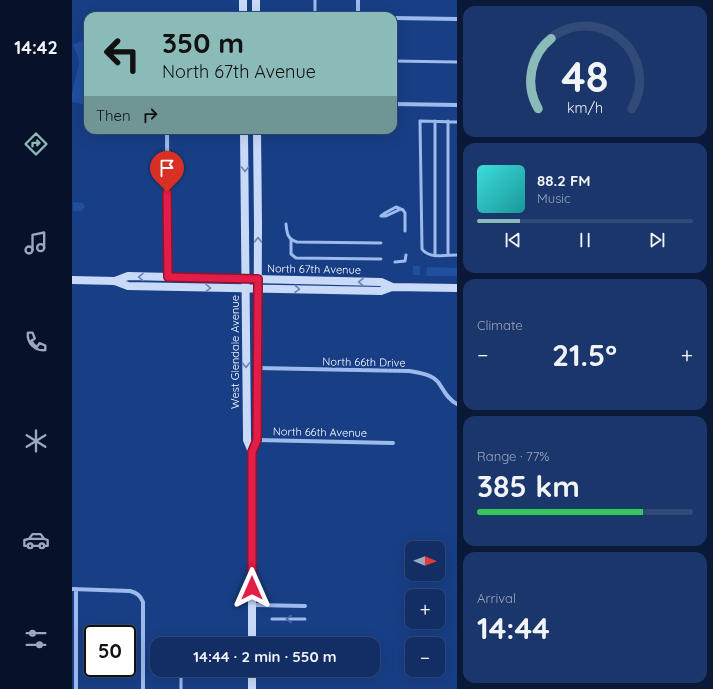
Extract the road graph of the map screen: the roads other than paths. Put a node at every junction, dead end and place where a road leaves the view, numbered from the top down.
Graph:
1 (243, 0) edge
2 (256, 0) edge
3 (315, 0) edge
4 (358, 0) edge
5 (243, 12) edge
6 (256, 12) edge
7 (315, 12) edge
8 (358, 12) edge
9 (397, 18) edge
10 (457, 20) edge
11 (397, 61) edge
12 (457, 62) edge
13 (397, 104) edge
14 (457, 105) edge
15 (434, 121) junction
16 (448, 121) junction
17 (457, 122) edge
18 (167, 134) edge
19 (244, 134) edge
20 (249, 134) edge
21 (257, 134) edge
22 (257, 150) junction
23 (381, 216) dead end
24 (286, 224) dead end
25 (405, 231) dead end
26 (291, 240) junction
27 (381, 243) dead end
28 (406, 255) dead end
29 (435, 255) junction
30 (448, 255) junction
31 (457, 255) edge
32 (381, 259) dead end
33 (395, 262) dead end
34 (168, 277) junction
35 (246, 279) junction
36 (258, 279) junction
37 (72, 280) edge
38 (115, 281) junction
39 (392, 287) junction
40 (457, 288) edge
41 (246, 289) junction
42 (258, 289) junction
43 (257, 368) junction
44 (457, 404) edge
45 (247, 440) junction
46 (257, 440) junction
47 (393, 442) dead end
48 (252, 452) junction
49 (74, 589) edge
50 (252, 605) junction
51 (305, 606) dead end
52 (272, 619) dead end
53 (305, 619) dead end
54 (252, 637) edge
55 (181, 677) edge
56 (252, 677) edge
57 (76, 689) edge
58 (143, 689) edge
59 (181, 689) edge
60 (252, 689) edge

1 - 5 main road
2 - 6 main road
3 - 7 lane
4 - 8 street
9 - 10 street
11 - 12 lane
13 - 14 street
15 - 16 lane
15 - 29 lane
15 - 29 lane
16 - 17 lane
16 - 30 lane
18 - 34 street
19 -> 35 main road, West Glendale Avenue
20 - 22 main road
21 - 22 main road, West Glendale Avenue
36 -> 22 main road, West Glendale Avenue
23 - 25 lane
24 - 26 lane
26 - 27 lane
26 - 32 lane
28 - 33 lane
29 - 30 lane
30 - 31 lane
34 - 35 main road, North 67th Avenue
34 -> 38 main road, North 67th Avenue
35 - 36 main road, North 67th Avenue
35 - 41 main road, West Glendale Avenue
39 -> 36 main road, North 67th Avenue
36 - 42 main road, West Glendale Avenue
37 - 38 main road, North 67th Avenue
38 -> 41 main road, North 67th Avenue
39 - 40 main road, North 67th Avenue
42 -> 39 main road, North 67th Avenue
41 - 42 main road, North 67th Avenue
41 -> 45 main road, West Glendale Avenue
42 - 43 main road, West Glendale Avenue
43 - 44 street, North 66th Drive
43 - 46 main road, West Glendale Avenue
45 - 46 street, North 66th Avenue
45 - 48 main road, West Glendale Avenue
46 - 47 street, North 66th Avenue
46 - 48 main road, West Glendale Avenue
48 - 50 main road, West Glendale Avenue
49 - 57 street
49 - 58 street
50 - 51 street
50 - 54 main road, West Glendale Avenue
53 -> 52 lane
55 - 59 lane
56 - 60 main road

